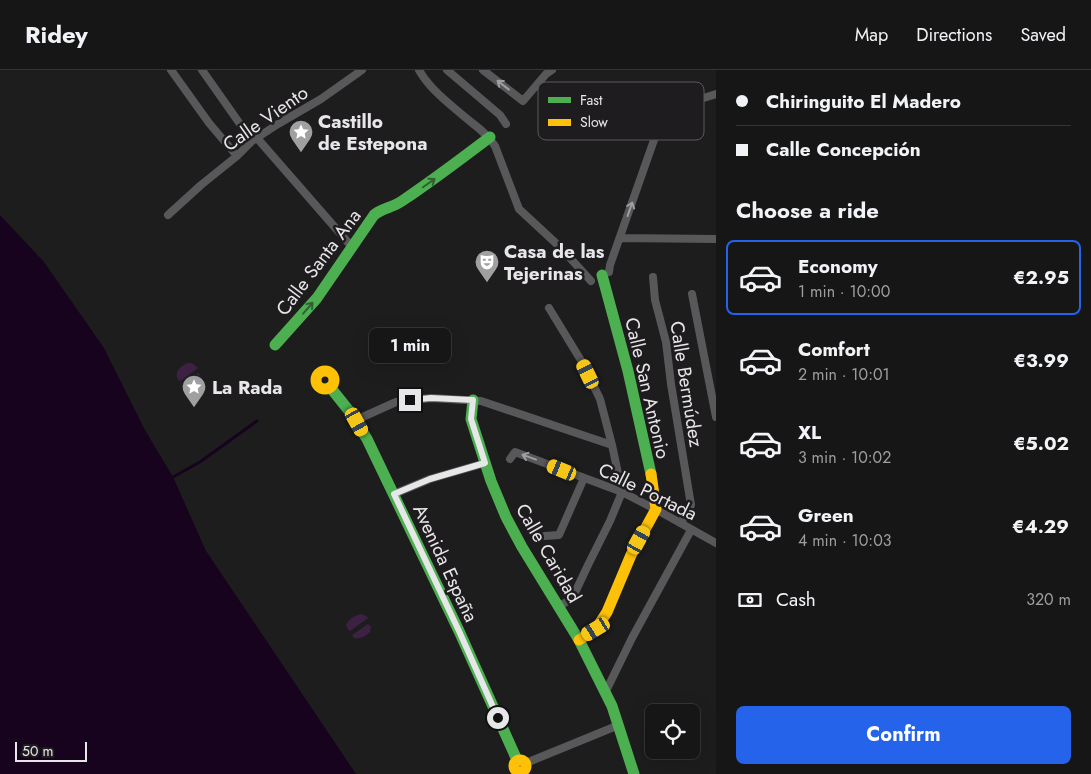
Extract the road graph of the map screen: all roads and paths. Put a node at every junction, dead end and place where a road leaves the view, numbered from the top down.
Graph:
1 (171, 70) edge
2 (202, 70) edge
3 (362, 70) edge
4 (418, 70) edge
5 (483, 70) edge
6 (451, 71) edge
7 (547, 71) edge
8 (538, 82) edge
9 (538, 82) edge
10 (716, 94) edge
11 (704, 98) edge
12 (506, 124) dead end
13 (490, 138) junction
14 (254, 140) junction
15 (654, 140) edge
16 (237, 156) junction
17 (168, 215) dead end
18 (620, 238) junction
19 (716, 238) edge
20 (352, 247) junction
21 (606, 274) joint
22 (653, 277) dead end
23 (591, 281) dead end
24 (692, 294) dead end
25 (549, 308) dead end
26 (275, 345) dead end
27 (330, 387) dead end
28 (473, 400) junction
29 (716, 417) edge
30 (356, 420) junction
31 (612, 445) junction
32 (510, 459) dead end
33 (485, 463) junction
34 (584, 478) junction
35 (622, 492) junction
36 (394, 494) junction
37 (656, 509) junction
38 (681, 523) junction
39 (691, 530) junction
40 (545, 536) dead end
41 (716, 543) edge
42 (559, 606) junction
43 (579, 640) junction
44 (606, 693) junction
45 (619, 725) junction
46 (522, 767) edge
47 (634, 774) edge

1 - 16 street
2 - 14 street
3 - 14 street, Calle Viento
4 - 13 street
9 -> 5 street
6 - 12 street
7 -> 8 street
11 -> 10 street
20 -> 13 street, Calle Santa Ana
13 - 23 street
14 - 16 street, Calle Viento
14 - 20 street
18 -> 15 street
16 - 17 street, Calle Viento
18 - 19 street
18 - 21 street
26 -> 20 street, Calle Santa Ana
21 - 37 street, Calle San Antonio
22 - 38 street, Calle Bermúdez
24 - 29 street
25 - 31 street
27 - 30 street, Avenida España
28 - 30 street
28 - 31 street
28 - 33 street, Calle Caridad
30 - 36 street, Avenida España
31 - 35 street
34 -> 32 street, Calle Portada
33 - 36 street
33 - 42 street, Calle Caridad
34 - 35 street, Calle Portada
34 - 40 street
35 - 37 street, Calle Portada
35 - 42 street
36 - 46 street, Avenida España
37 - 38 street, Calle Portada
37 - 43 street
38 - 39 street, Calle Portada
39 - 41 street, Calle Portada
39 - 44 street
42 - 43 street, Calle Caridad
43 - 44 street, Calle Caridad
44 - 45 street, Calle Caridad
45 - 46 street
45 - 47 street, Calle Caridad

